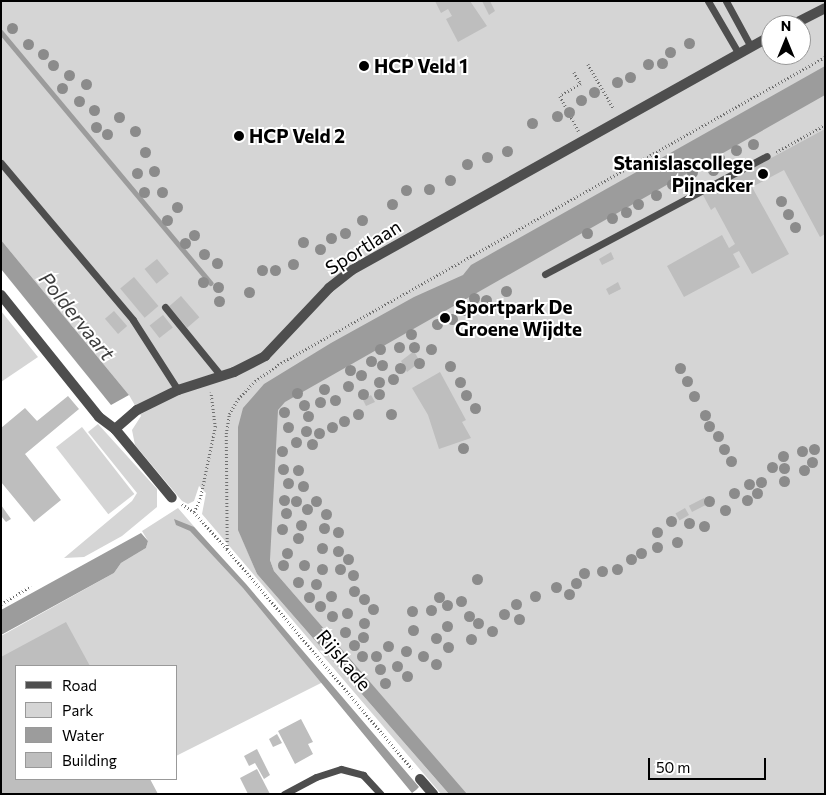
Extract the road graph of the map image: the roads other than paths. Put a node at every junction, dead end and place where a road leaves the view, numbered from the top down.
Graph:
1 (708, 1) edge
2 (726, 1) edge
3 (825, 8) edge
4 (811, 15) edge
5 (761, 41) edge
6 (751, 46) junction
7 (739, 54) junction
8 (767, 156) road end
9 (1, 163) edge
10 (545, 274) dead end
11 (1, 295) edge
12 (165, 307) dead end
13 (220, 376) junction
14 (178, 390) junction
15 (114, 429) junction
16 (172, 498) road end
17 (420, 779) road end
18 (284, 794) edge
19 (381, 794) edge
20 (433, 794) edge

1 - 7 lane
2 - 6 lane
3 - 4 street
5 - 6 street, Sportlaan
6 - 7 street, Sportlaan
7 - 13 street, Sportlaan
8 - 10 lane
9 - 14 lane
11 - 15 street
12 - 13 lane
13 - 14 street, Sportlaan
14 - 15 street, Sportlaan
15 - 16 street
17 - 20 street
18 - 19 lane

